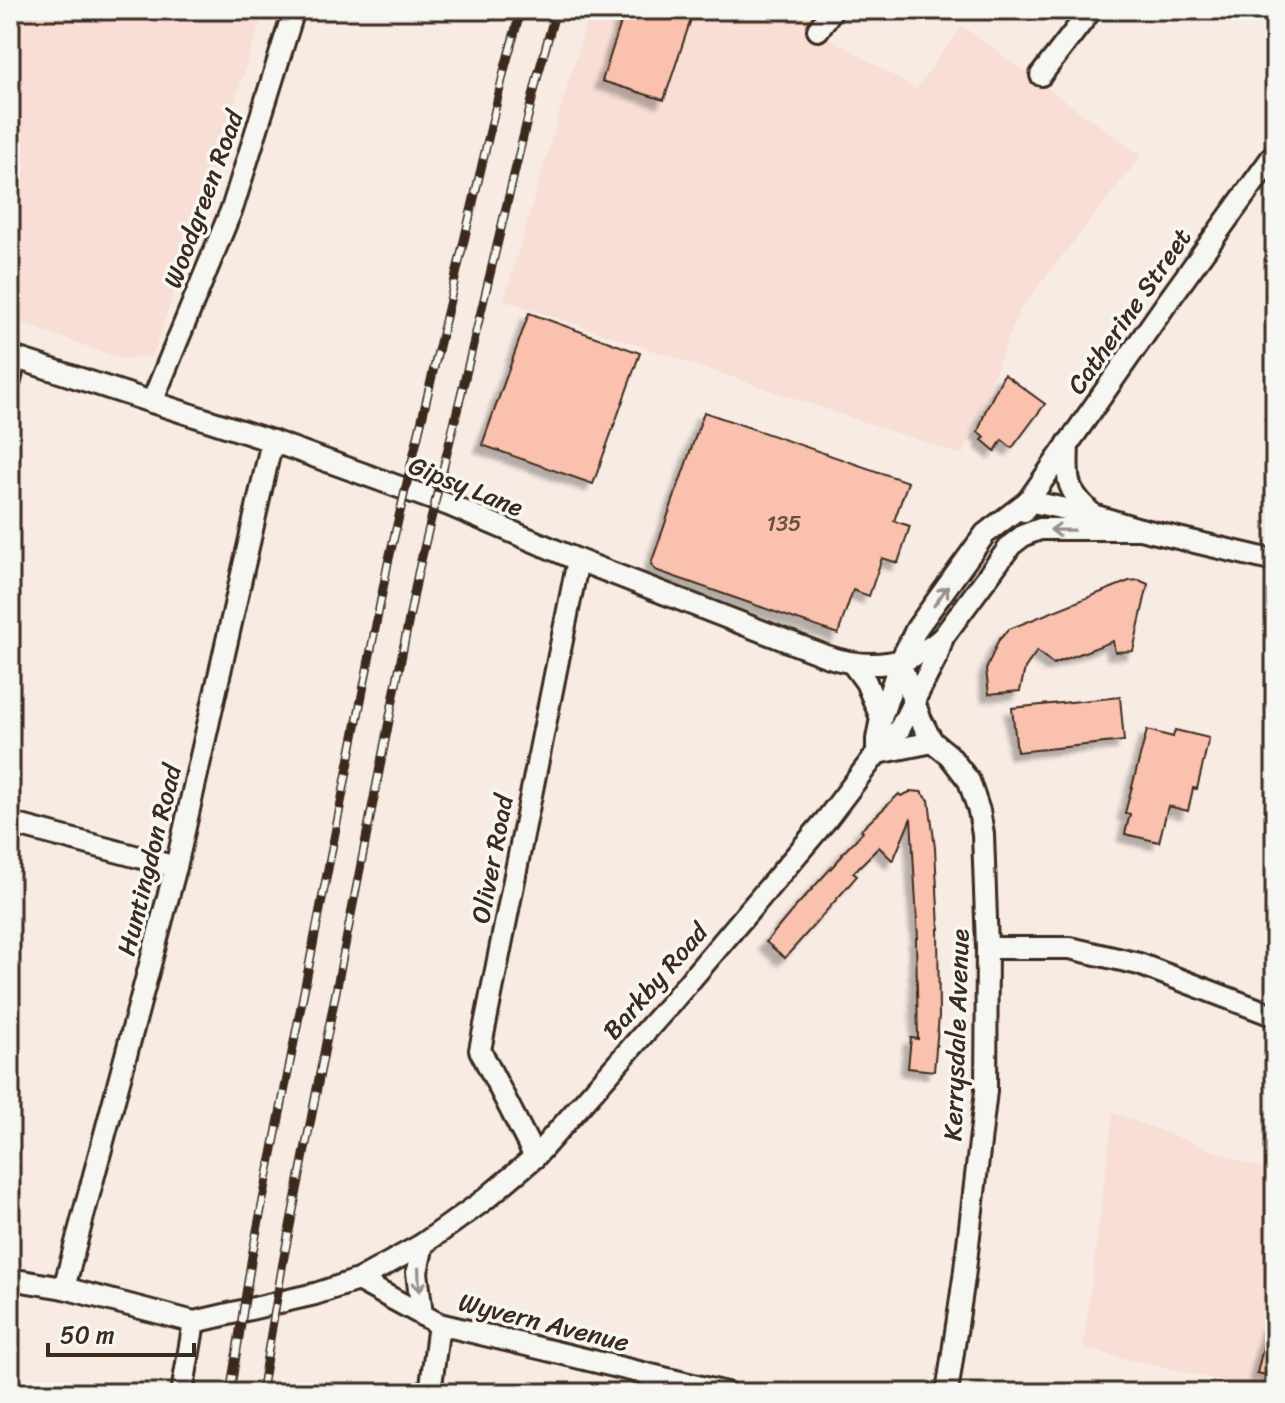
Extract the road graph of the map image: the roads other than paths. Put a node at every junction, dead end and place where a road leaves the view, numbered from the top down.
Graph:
1 (294, 10) edge
2 (832, 10) edge
3 (1091, 10) edge
4 (818, 30) dead end
5 (1041, 75) dead end
6 (1275, 153) edge
7 (12, 357) edge
8 (10, 381) edge
9 (152, 402) junction
10 (272, 441) junction
11 (1068, 443) junction
12 (1028, 501) junction
13 (1093, 515) junction
14 (1140, 529) junction
15 (1011, 545) junction
16 (578, 560) junction
17 (1275, 561) edge
18 (943, 637) junction
19 (900, 662) junction
20 (852, 663) junction
21 (915, 702) junction
22 (881, 718) junction
23 (933, 742) junction
24 (877, 753) junction
25 (10, 823) edge
26 (176, 867) junction
27 (987, 948) junction
28 (1275, 1016) edge
29 (535, 1157) junction
30 (423, 1244) junction
31 (10, 1279) edge
32 (358, 1280) junction
33 (64, 1288) junction
34 (431, 1319) junction
35 (194, 1322) junction
36 (665, 1386) edge
37 (182, 1393) edge
38 (430, 1393) edge
39 (726, 1393) edge
40 (947, 1393) edge

1 - 9 street, Woodgreen Road
2 - 4 street
3 - 5 street
6 - 11 street, Catherine Street
7 - 8 street
7 - 9 street, Gipsy Lane
9 - 10 street, Gipsy Lane
10 - 16 street, Gipsy Lane
10 - 26 street, Huntingdon Road
11 - 12 street, Catherine Street
11 - 13 street
12 - 13 street, Gipsy Lane
12 - 15 street
19 -> 12 street
13 - 14 street, Gipsy Lane
14 -> 15 street, Gipsy Lane
14 - 17 street, Gipsy Lane
15 - 18 street, Gipsy Lane
16 - 20 street, Gipsy Lane
16 - 29 street, Oliver Road
18 - 19 street, Gipsy Lane
18 - 21 street, Barkby Road
19 - 20 street, Gipsy Lane
19 - 21 street, Kerrysdale Avenue
19 - 22 street
20 - 22 street
21 - 23 street, Kerrysdale Avenue
21 - 24 street, Barkby Road
22 - 24 street
23 - 24 street
23 - 27 street, Kerrysdale Avenue
24 - 29 street, Barkby Road
25 - 26 street
26 - 33 street, Huntingdon Road
27 - 28 street
27 - 40 street, Kerrysdale Avenue
29 - 30 street, Barkby Road
30 - 32 street, Barkby Road
30 -> 34 street
31 - 33 street
32 - 34 street, Wyvern Avenue
32 - 35 street, Barkby Road
33 - 35 street
34 - 36 street, Wyvern Avenue
34 - 38 street
35 - 37 street
36 - 39 street, Wyvern Avenue

